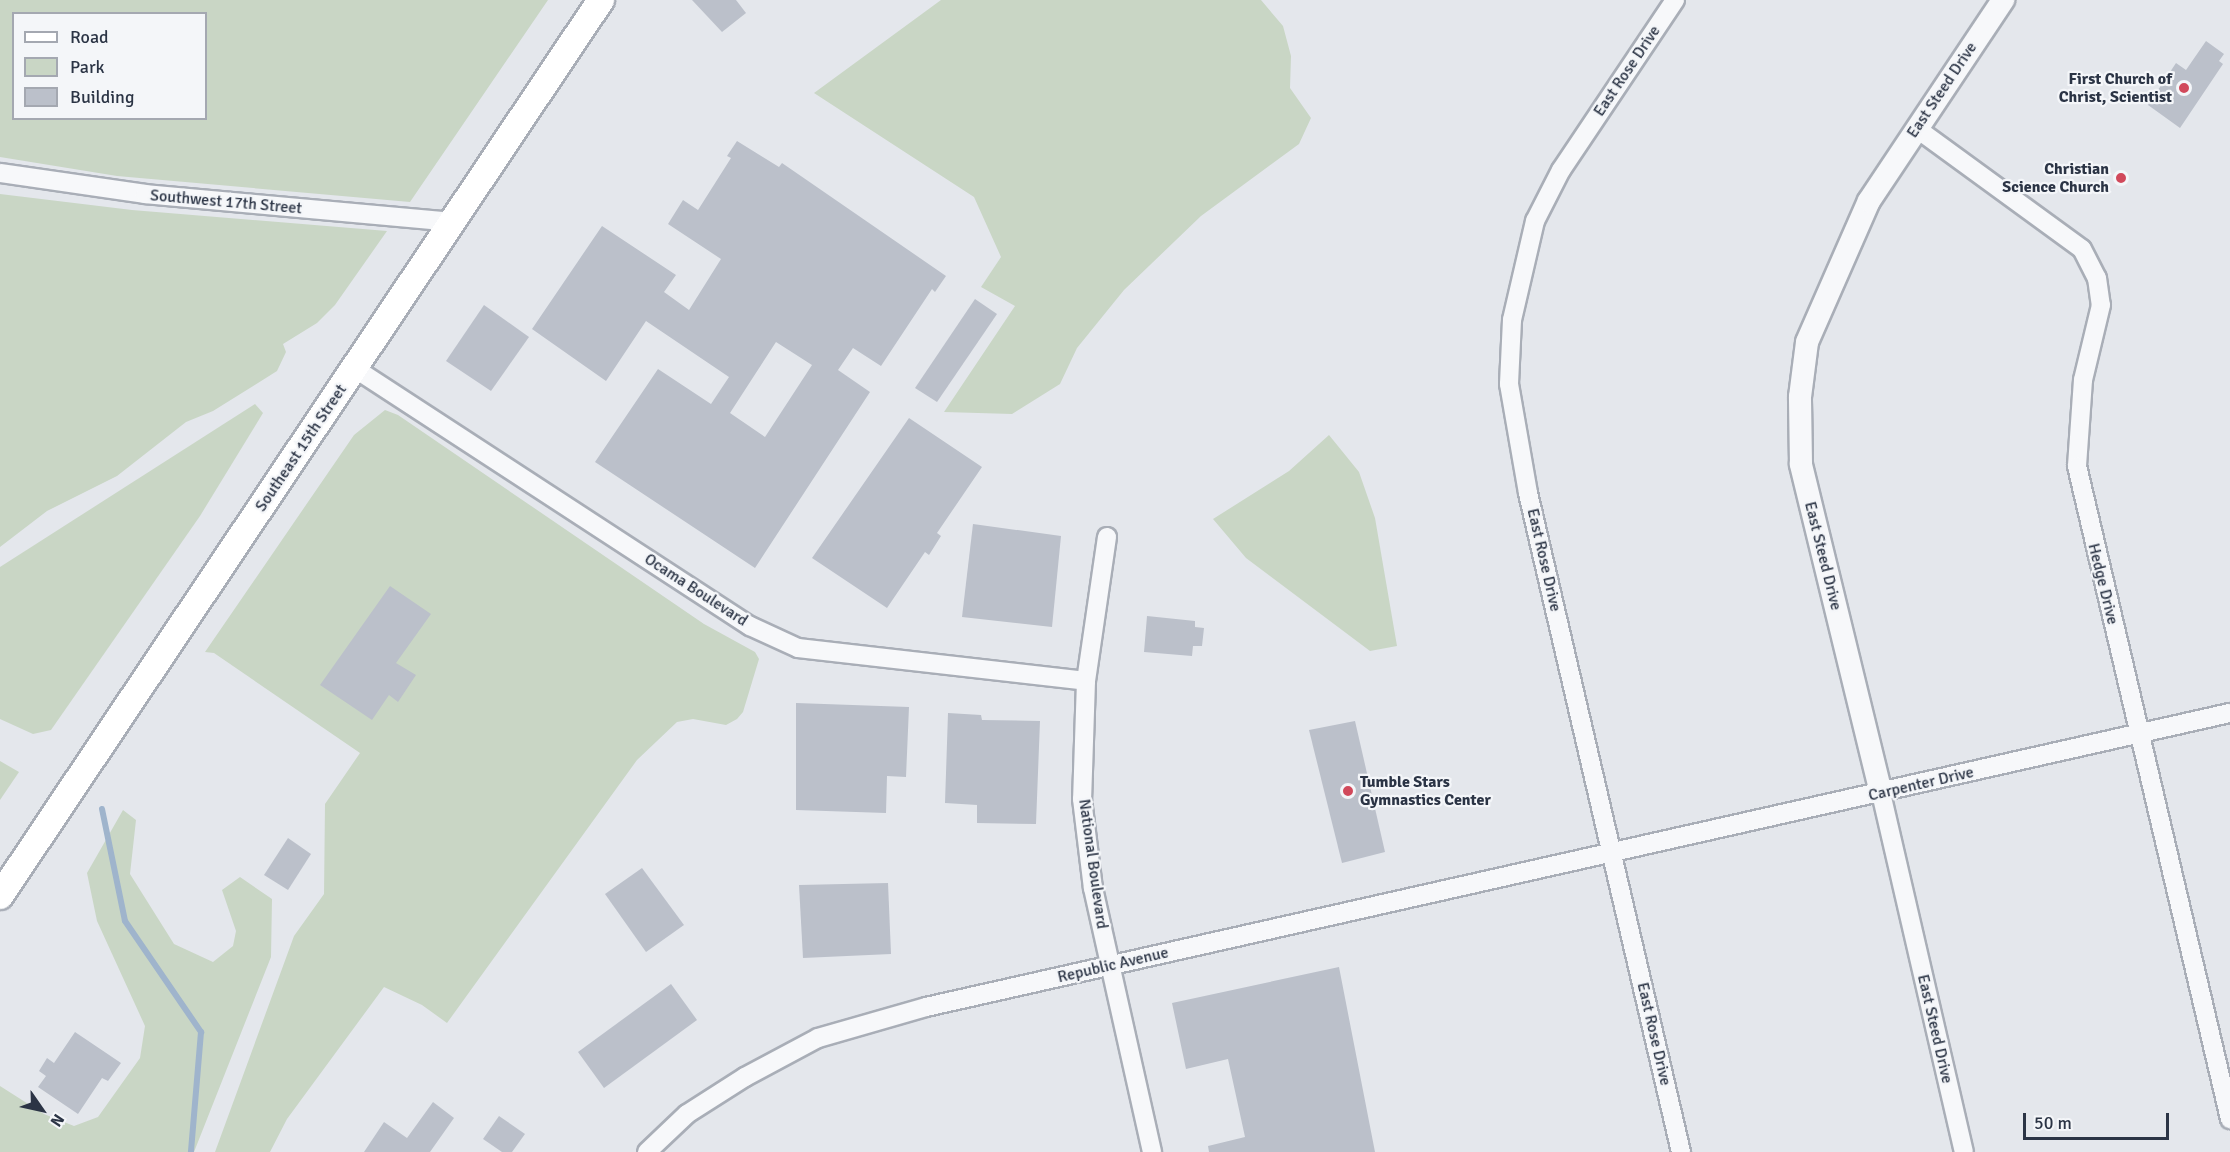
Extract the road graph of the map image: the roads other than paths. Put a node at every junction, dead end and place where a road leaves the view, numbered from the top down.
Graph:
1 (601, 0) edge
2 (1675, 0) edge
3 (2003, 0) edge
4 (1916, 128) junction
5 (0, 173) edge
6 (453, 222) junction
7 (354, 368) junction
8 (1107, 537) dead end
9 (1086, 681) junction
10 (2230, 714) edge
11 (2141, 734) junction
12 (1881, 793) junction
13 (1612, 853) junction
14 (0, 896) edge
15 (1110, 965) junction
16 (2230, 1119) edge
17 (647, 1152) edge
18 (1152, 1152) edge
19 (1682, 1152) edge
20 (1964, 1152) edge

1 - 6 main road, Southeast 15th Street
2 - 13 street, East Rose Drive
3 - 4 street, East Steed Drive
4 - 11 street, Hedge Drive
4 - 12 street, East Steed Drive
5 - 6 street, Southwest 17th Street
6 - 7 main road, Southeast 15th Street
7 - 9 street, Ocama Boulevard
7 - 14 main road, Southeast 15th Street
8 - 9 street, National Boulevard
9 - 15 street, National Boulevard
10 - 11 street, Carpenter Drive
11 - 12 street, Carpenter Drive
11 - 16 street, Hedge Drive
12 - 13 street, Carpenter Drive
12 - 20 street, East Steed Drive
13 - 15 street, Republic Avenue
13 - 19 street, East Rose Drive
15 - 17 street, Republic Avenue
15 - 18 street, National Boulevard

